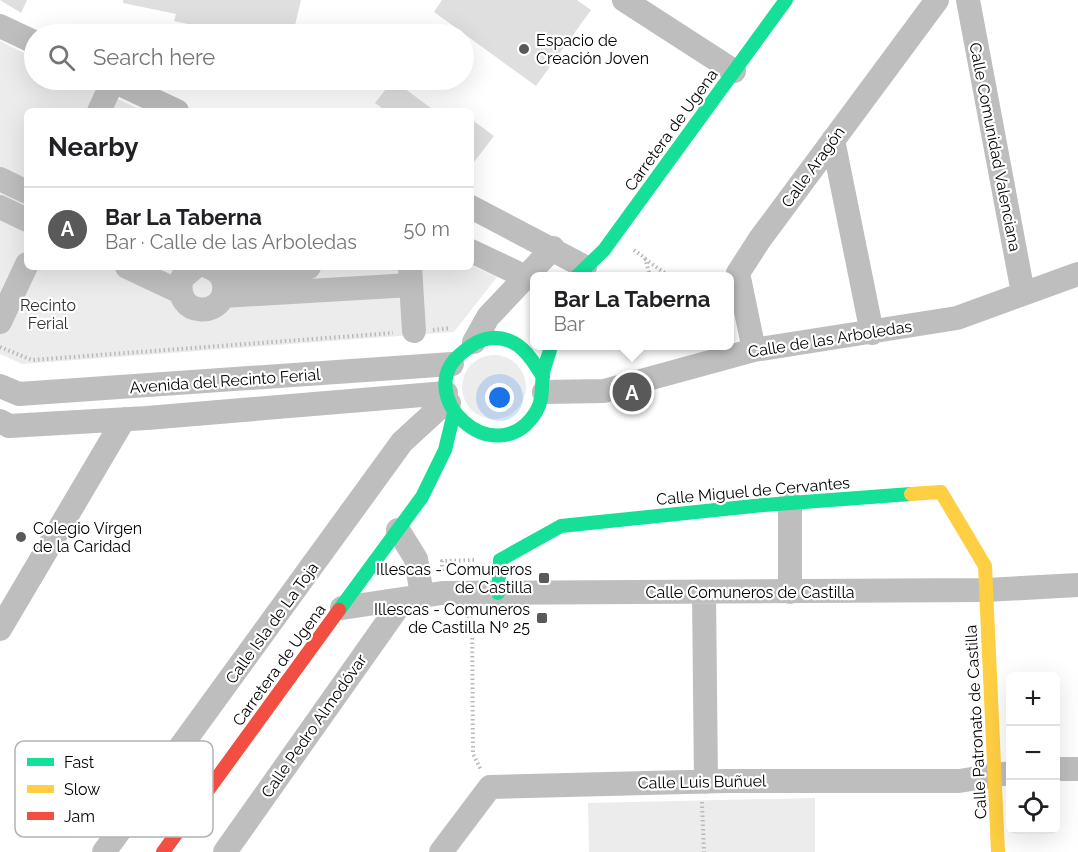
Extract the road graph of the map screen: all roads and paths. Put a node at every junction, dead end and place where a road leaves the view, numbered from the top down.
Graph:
1 (624, 0) edge
2 (786, 0) edge
3 (937, 0) edge
4 (968, 0) edge
5 (0, 26) edge
6 (24, 37) edge
7 (734, 71) junction
8 (106, 95) edge
9 (164, 108) edge
10 (833, 140) junction
11 (0, 179) edge
12 (24, 191) edge
13 (0, 207) edge
14 (474, 208) edge
15 (24, 219) edge
16 (553, 248) junction
17 (474, 252) edge
18 (645, 258) dead end
19 (24, 270) edge
20 (133, 270) edge
21 (264, 270) edge
22 (531, 272) edge
23 (582, 272) edge
24 (584, 272) edge
25 (664, 272) edge
26 (530, 273) edge
27 (203, 274) edge
28 (1078, 274) edge
29 (410, 276) edge
30 (526, 277) junction
31 (180, 292) junction
32 (1023, 293) junction
33 (0, 322) edge
34 (414, 331) junction
35 (872, 333) junction
36 (479, 334) junction
37 (517, 338) junction
38 (0, 347) edge
39 (550, 350) edge
40 (754, 350) junction
41 (452, 364) junction
42 (543, 384) junction
43 (0, 386) edge
44 (450, 403) junction
45 (124, 419) junction
46 (0, 421) edge
47 (449, 474) dead end
48 (422, 497) junction
49 (790, 502) junction
50 (398, 530) junction
51 (500, 560) junction
52 (1078, 585) edge
53 (986, 590) junction
54 (498, 592) junction
55 (790, 592) junction
56 (704, 593) junction
57 (422, 596) junction
58 (342, 608) junction
59 (462, 616) dead end
60 (0, 629) edge
61 (185, 741) edge
62 (1060, 769) edge
63 (1078, 769) edge
64 (1003, 775) edge
65 (213, 784) edge
66 (490, 787) junction
67 (704, 790) junction
68 (115, 837) edge
69 (174, 837) edge
70 (104, 852) edge
71 (163, 852) edge
72 (225, 852) edge
73 (441, 852) edge
74 (704, 852) edge
75 (998, 852) edge

1 - 7 street
2 - 7 main road, Carretera de Ugena
3 - 10 street, Calle Aragón
4 - 32 street, Calle Comunidad Valenciana
5 - 6 street
7 - 24 main road, Carretera de Ugena
8 - 9 street
10 - 35 street
10 - 40 street, Calle Aragón
11 - 12 street
13 - 15 street
14 - 16 street
16 - 22 street
16 - 23 street
17 - 30 street
18 - 25 path
19 - 33 street
20 - 31 street
21 - 27 street
26 - 30 street
27 - 29 street
27 - 31 street
27 - 31 street
28 - 32 street, Calle de las Arboledas
29 - 34 street
30 - 36 street
30 - 37 street
32 - 35 street, Calle de las Arboledas
34 - 36 path
34 - 38 path
35 - 40 street, Calle de las Arboledas
36 - 37 main road
36 - 41 main road
37 - 42 main road
39 - 42 main road
40 - 42 street, Calle de las Arboledas
41 - 43 street, Avenida del Recinto Ferial
41 - 44 main road
42 - 44 main road
44 - 45 street, Avenida del Recinto Ferial
44 - 48 main road, Carretera de Ugena
44 - 61 street, Calle Isla de La Toja
45 - 46 street, Avenida del Recinto Ferial
45 - 60 street
47 - 48 main road, Carretera de Ugena
48 - 50 main road, Carretera de Ugena
49 - 51 main road, Calle Miguel de Cervantes
49 - 53 main road, Calle Miguel de Cervantes
49 - 55 street
50 - 57 street
50 - 58 main road, Carretera de Ugena
51 - 54 main road
51 - 57 path
52 - 53 street, Calle Comuneros de Castilla
53 - 55 street, Calle Comuneros de Castilla
53 - 64 main road, Calle Patronato de Castilla
54 - 56 street, Calle Comuneros de Castilla
54 - 57 street, Calle Comuneros de Castilla
55 - 56 street, Calle Comuneros de Castilla
56 - 67 street
57 - 58 street, Calle Comuneros de Castilla
57 - 72 street, Calle Pedro Almodóvar
58 - 65 main road, Carretera de Ugena
59 - 66 path
62 - 63 street
64 - 67 street, Calle Luis Buñuel
64 - 75 main road, Calle Patronato de Castilla
66 - 67 street, Calle Luis Buñuel
66 - 73 street
67 - 74 path
68 - 70 street, Calle Isla de La Toja
69 - 71 main road, Carretera de Ugena

